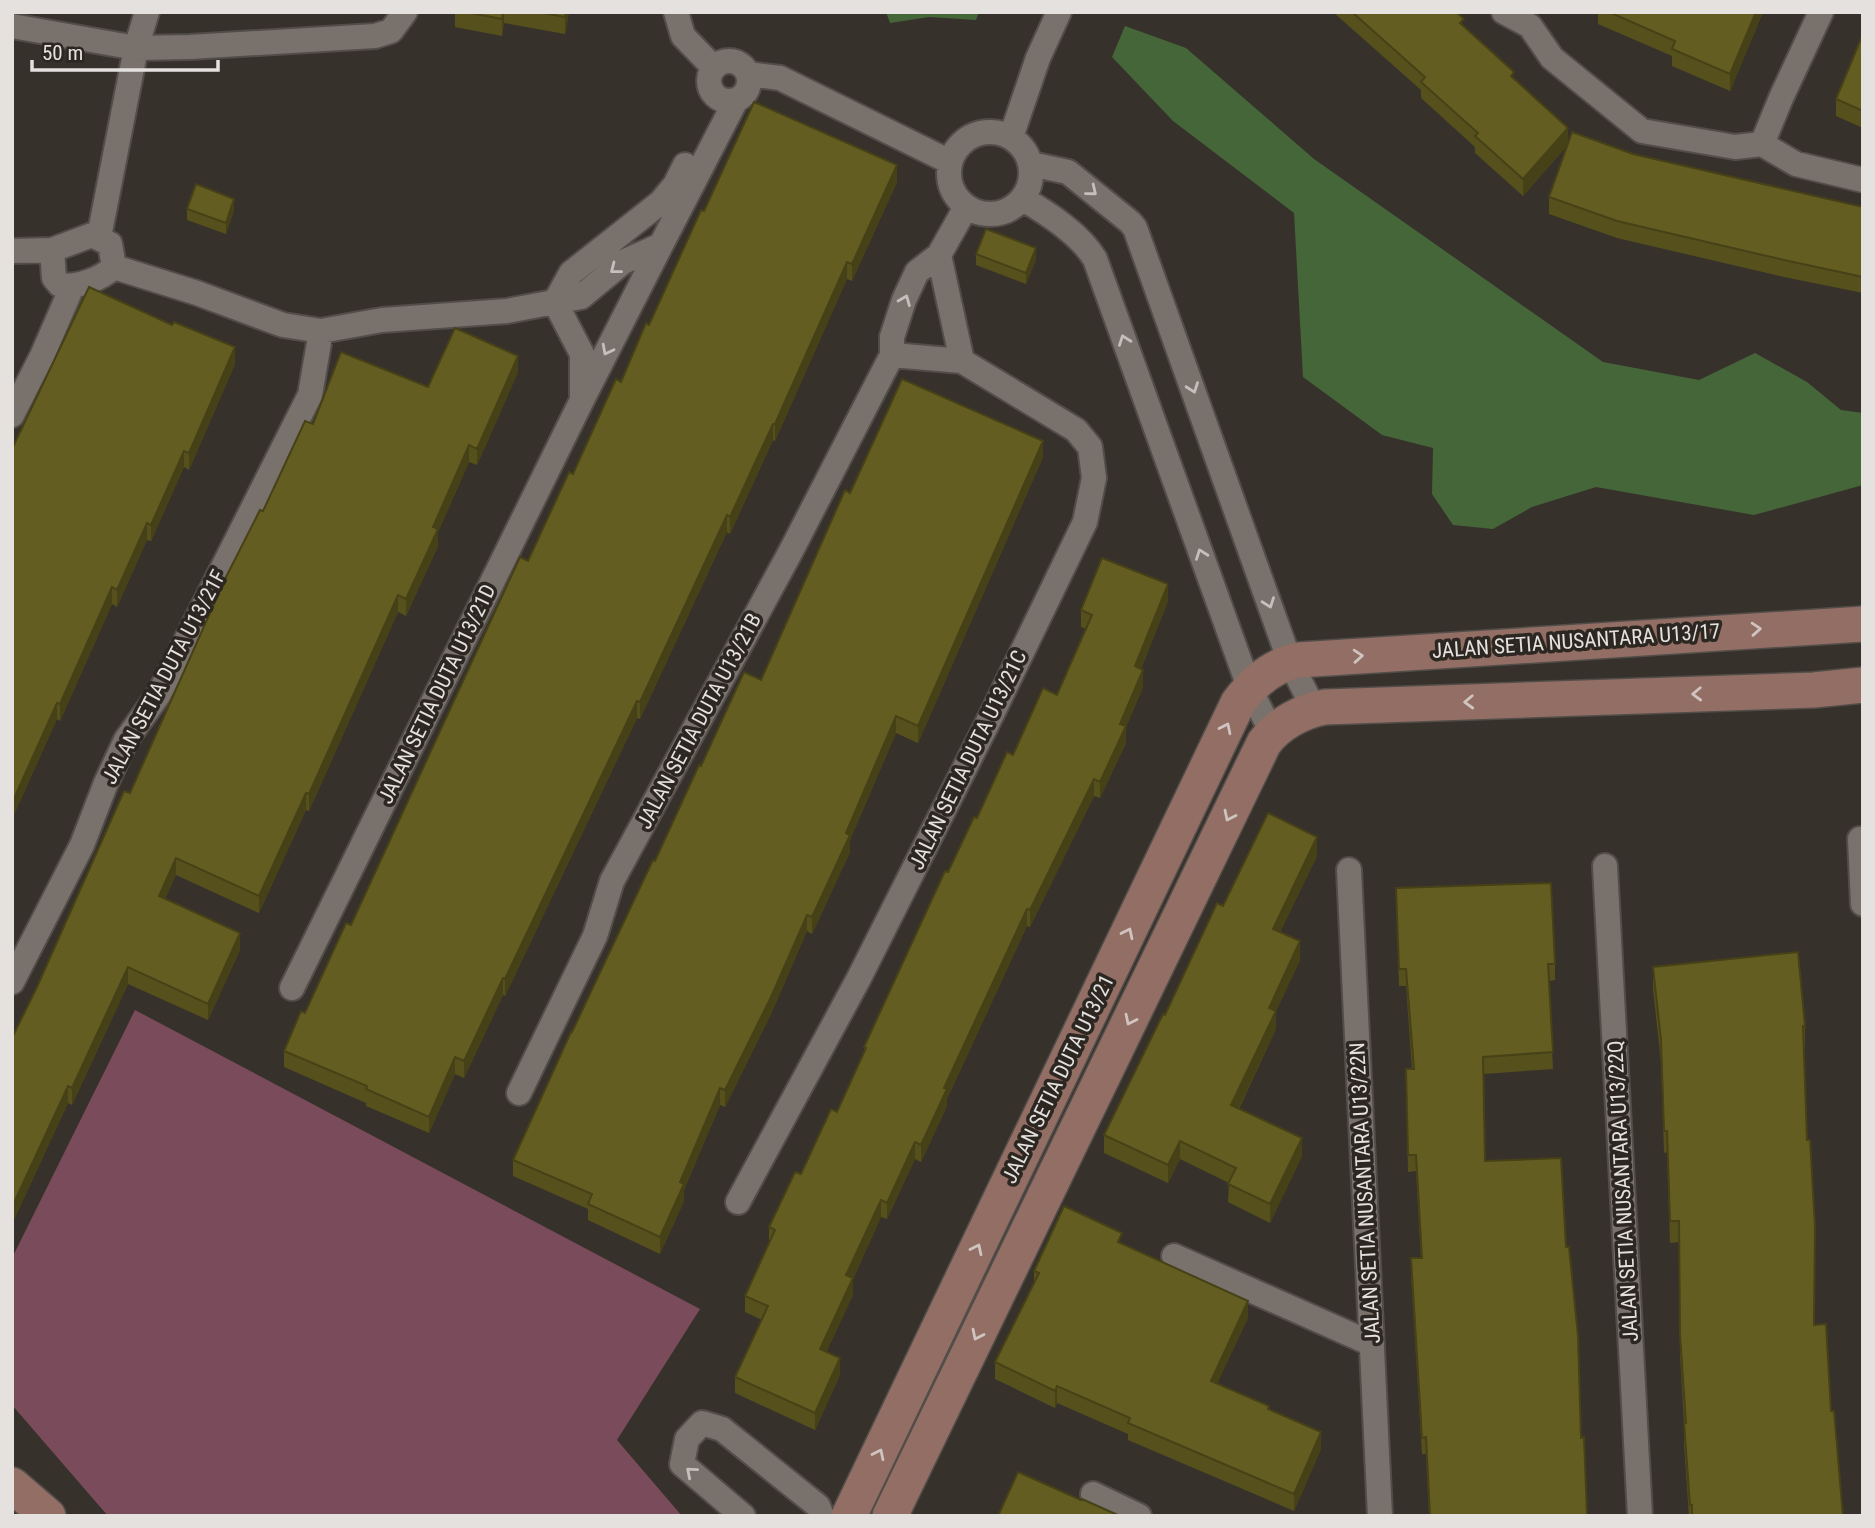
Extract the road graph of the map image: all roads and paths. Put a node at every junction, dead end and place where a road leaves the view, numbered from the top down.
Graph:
1 (147, 12) edge
2 (405, 12) edge
3 (676, 12) edge
4 (1059, 12) edge
5 (1503, 12) edge
6 (1821, 12) edge
7 (1535, 19) edge
8 (12, 26) edge
9 (136, 48) junction
10 (714, 68) junction
11 (748, 74) junction
12 (727, 99) junction
13 (1011, 137) junction
14 (1762, 144) junction
15 (950, 162) junction
16 (1031, 164) junction
17 (1863, 180) edge
18 (1023, 199) junction
19 (966, 207) junction
20 (99, 237) junction
21 (661, 245) junction
22 (52, 250) junction
23 (12, 251) edge
24 (939, 255) junction
25 (114, 267) junction
26 (72, 287) junction
27 (555, 302) junction
28 (321, 331) junction
29 (892, 355) junction
30 (962, 361) junction
31 (582, 400) junction
32 (12, 415) edge
33 (1863, 624) edge
34 (1290, 662) junction
35 (1863, 685) edge
36 (1249, 687) junction
37 (1314, 709) junction
38 (1272, 733) junction
39 (1860, 839) dead end
40 (1605, 866) dead end
41 (1349, 870) dead end
42 (1863, 904) edge
43 (12, 982) edge
44 (292, 988) dead end
45 (519, 1093) dead end
46 (738, 1202) dead end
47 (1174, 1256) dead end
48 (1372, 1344) junction
49 (12, 1485) edge
50 (1093, 1494) dead end
51 (48, 1516) edge
52 (743, 1516) edge
53 (822, 1516) edge
54 (849, 1516) edge
55 (890, 1516) edge
56 (1139, 1516) edge
57 (1380, 1516) edge
58 (1640, 1516) edge

1 - 9 street
2 - 9 street
3 - 10 street
4 - 13 street
5 - 7 street
6 - 14 street
7 - 14 street
8 - 9 street
9 - 20 street
10 - 11 street
10 - 12 street
11 - 12 street
11 - 15 street
12 - 21 street, JALAN SETIA DUTA U13/21D
12 - 27 street
13 - 15 street
13 - 16 street
14 - 17 street
15 - 19 street
16 - 18 street
16 -> 34 street
18 - 19 street
36 -> 18 street
19 - 24 street, JALAN SETIA DUTA U13/21B
20 - 22 street
20 - 25 street
21 -> 27 street
21 -> 31 street, JALAN SETIA DUTA U13/21D
22 - 23 street
22 - 26 street
29 -> 24 street, JALAN SETIA DUTA U13/21B
24 - 30 street
25 - 26 street
25 - 28 street
26 - 32 street
27 - 28 street
27 - 31 street
28 - 43 street, JALAN SETIA DUTA U13/21F
29 - 30 street
29 - 45 street, JALAN SETIA DUTA U13/21B
30 - 46 street, JALAN SETIA DUTA U13/21C
31 - 44 street, JALAN SETIA DUTA U13/21D
34 -> 33 main road, JALAN SETIA NUSANTARA U13/17
34 - 36 main road, JALAN SETIA DUTA U13/21
34 - 37 street
35 -> 37 main road
36 - 38 street
54 -> 36 main road, JALAN SETIA DUTA U13/21
37 - 38 main road, JALAN SETIA DUTA U13/21
38 -> 55 main road, JALAN SETIA DUTA U13/21
39 - 42 street
40 - 58 street, JALAN SETIA NUSANTARA U13/22Q
41 - 48 street, JALAN SETIA NUSANTARA U13/22N
47 - 48 street
48 - 57 street, JALAN SETIA NUSANTARA U13/22N
49 - 51 main road
50 - 56 street
52 -> 53 street

